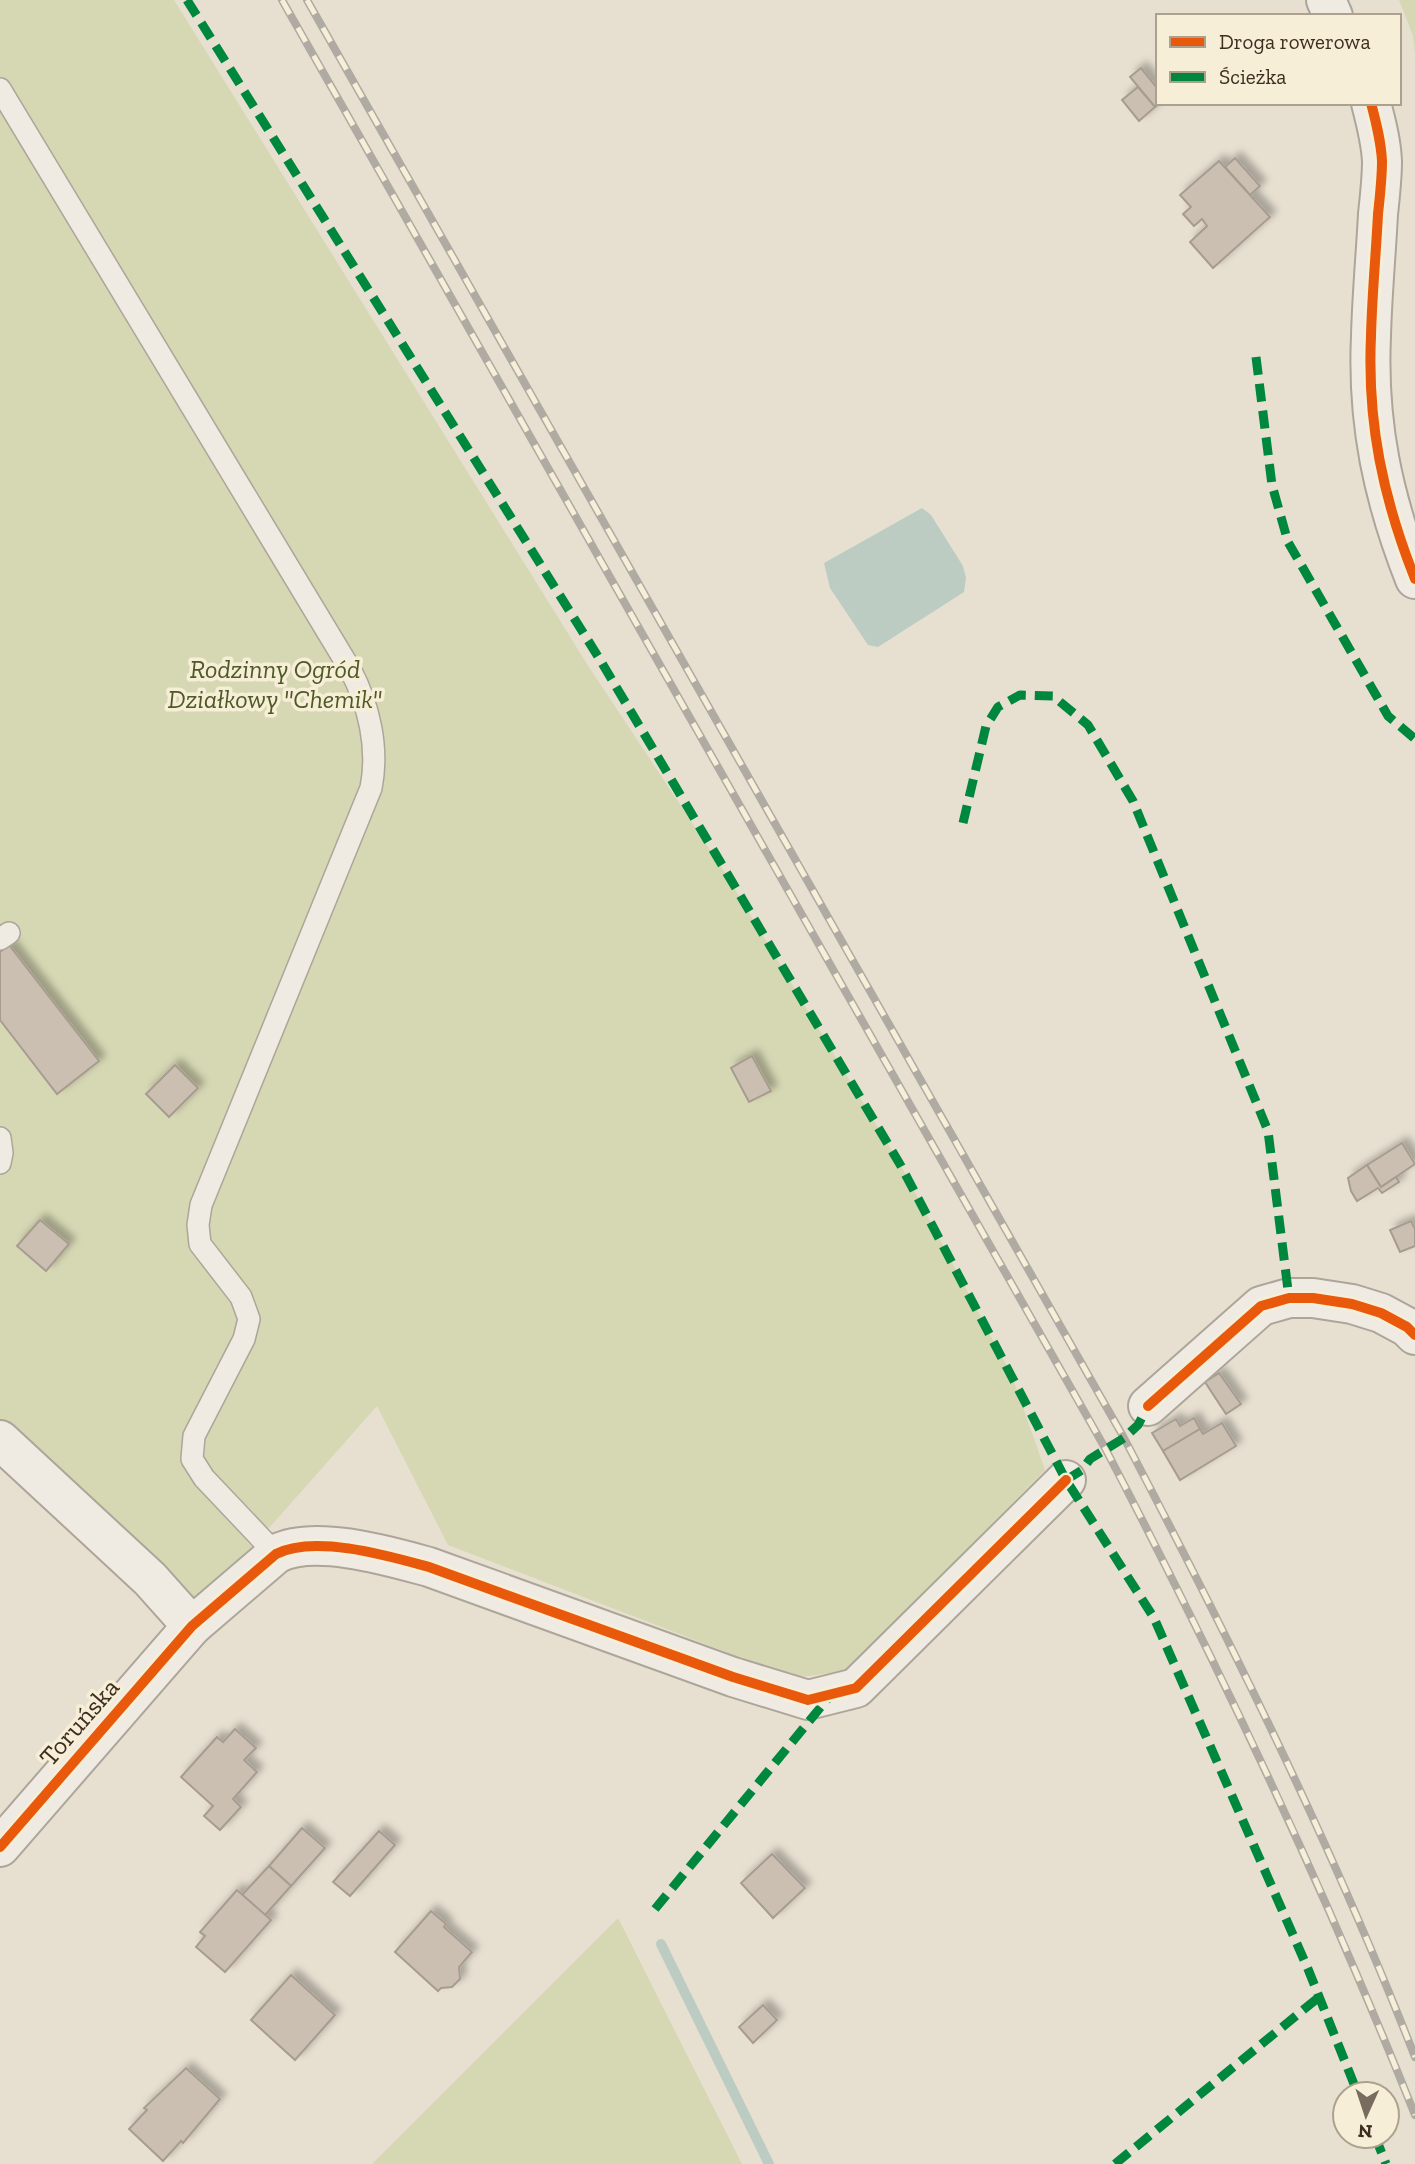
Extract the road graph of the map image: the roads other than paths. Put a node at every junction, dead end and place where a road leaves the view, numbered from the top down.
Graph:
1 (0, 89) edge
2 (1371, 105) edge
3 (1415, 579) edge
4 (0, 1138) edge
5 (0, 1163) edge
6 (1415, 1335) edge
7 (1148, 1406) dead end
8 (0, 1440) edge
9 (1066, 1480) dead end
10 (276, 1554) junction
11 (192, 1626) junction
12 (0, 1847) edge

1 - 10 lane
2 - 3 street
4 - 5 lane
6 - 7 street
8 - 11 street
9 - 10 street
10 - 11 street, Toruńska
11 - 12 street, Toruńska

